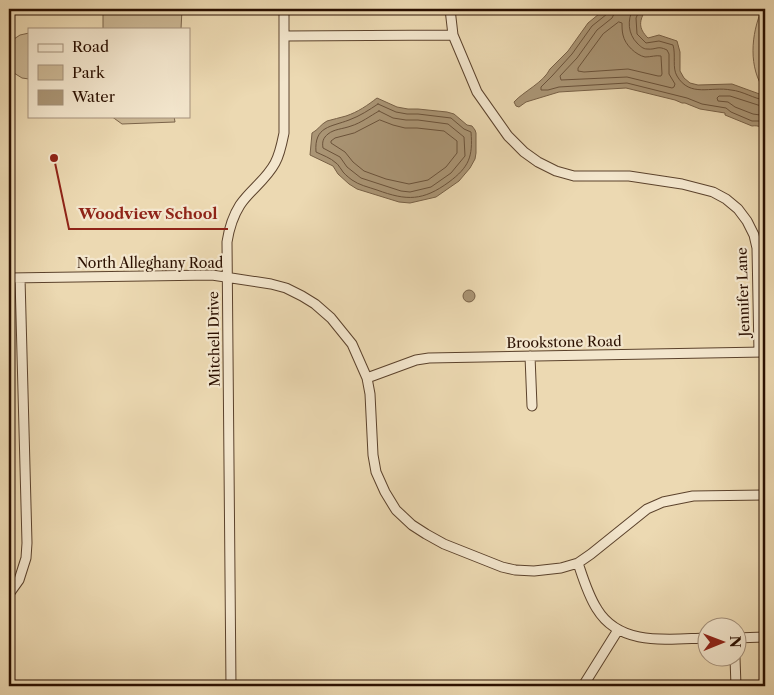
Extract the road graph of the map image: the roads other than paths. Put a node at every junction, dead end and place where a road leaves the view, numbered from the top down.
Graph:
1 (284, 9) edge
2 (450, 9) edge
3 (453, 35) junction
4 (285, 36) junction
5 (227, 277) junction
6 (9, 278) edge
7 (20, 278) junction
8 (762, 352) edge
9 (530, 356) junction
10 (366, 378) junction
11 (532, 406) dead end
12 (765, 495) edge
13 (578, 563) junction
14 (9, 594) edge
15 (618, 630) junction
16 (765, 637) edge
17 (696, 638) edge
18 (746, 638) edge
19 (735, 668) edge
20 (231, 686) edge
21 (583, 686) edge
22 (736, 686) edge

1 - 4 street, Mitchell Drive
2 - 3 street, Jennifer Lane
3 - 4 street
3 - 8 street, Jennifer Lane
4 - 5 street, Mitchell Drive
5 - 7 street, North Alleghany Road
5 - 10 street, North Alleghany Road
5 - 20 street, Mitchell Drive
6 - 7 street, North Alleghany Road
7 - 14 street
8 - 9 street, Brookstone Road
9 - 10 street, Brookstone Road
9 - 11 street
10 - 13 street, North Alleghany Road
12 - 13 street
13 - 15 street
15 - 17 street
15 - 21 street
16 - 18 street
19 - 22 street

